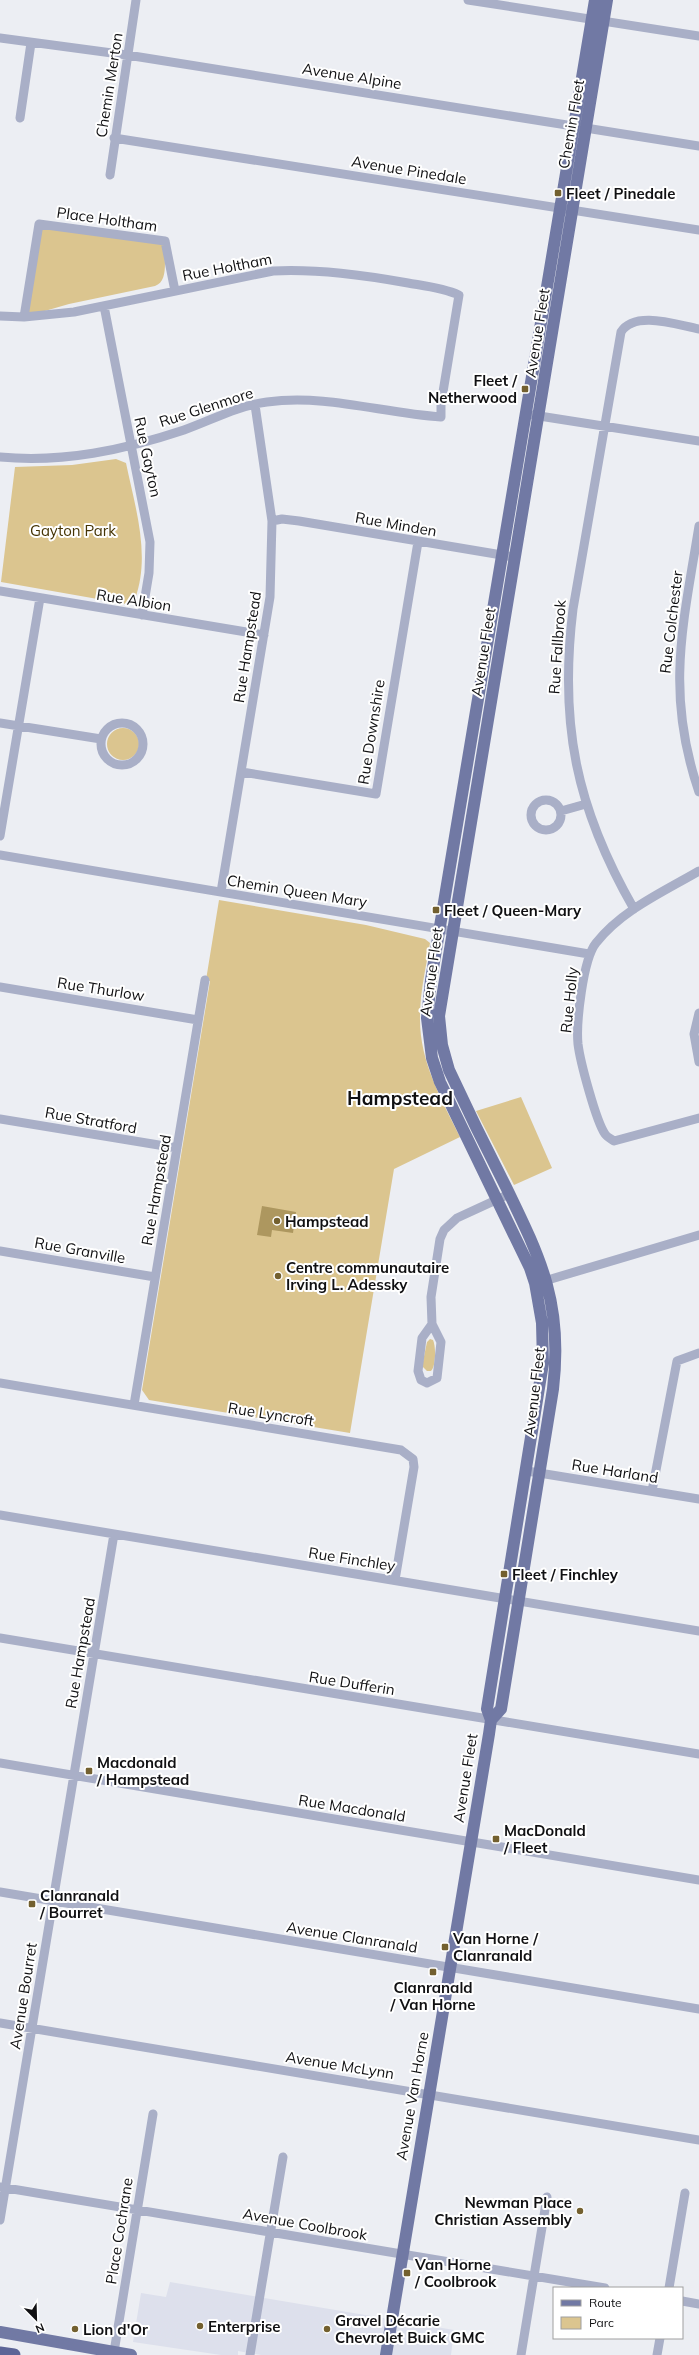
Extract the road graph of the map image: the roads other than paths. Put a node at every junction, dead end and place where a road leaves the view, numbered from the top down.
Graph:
1 (136, 0) edge
2 (468, 0) edge
3 (595, 0) edge
4 (607, 0) edge
5 (598, 21) junction
6 (699, 36) edge
7 (0, 38) edge
8 (31, 43) junction
9 (127, 55) junction
10 (20, 118) dead end
11 (575, 126) junction
12 (587, 128) junction
13 (114, 138) junction
14 (699, 146) edge
15 (110, 175) dead end
16 (566, 209) junction
17 (699, 230) edge
18 (559, 252) junction
19 (175, 291) junction
20 (459, 295) joint
21 (104, 306) junction
22 (0, 316) edge
23 (24, 316) junction
24 (699, 329) edge
25 (255, 404) junction
26 (527, 414) junction
27 (540, 416) junction
28 (604, 425) junction
29 (699, 441) edge
30 (132, 446) junction
31 (0, 457) edge
32 (272, 521) junction
33 (699, 526) edge
34 (418, 542) junction
35 (509, 556) junction
36 (0, 591) edge
37 (40, 598) junction
38 (142, 615) junction
39 (264, 635) junction
40 (0, 723) edge
41 (18, 726) junction
42 (101, 739) junction
43 (242, 772) junction
44 (699, 792) edge
45 (586, 804) junction
46 (561, 811) dead end
47 (0, 836) edge
48 (0, 855) edge
49 (699, 871) edge
50 (221, 892) junction
51 (634, 909) junction
52 (440, 928) junction
53 (452, 931) junction
54 (589, 954) junction
55 (205, 980) dead end
56 (0, 987) edge
57 (699, 1013) edge
58 (198, 1020) junction
59 (699, 1062) edge
60 (699, 1118) edge
61 (0, 1119) edge
62 (177, 1148) junction
63 (504, 1196) junction
64 (699, 1235) edge
65 (0, 1251) edge
66 (155, 1277) junction
67 (541, 1282) junction
68 (432, 1324) junction
69 (699, 1353) edge
70 (0, 1383) edge
71 (134, 1405) junction
72 (527, 1471) junction
73 (539, 1473) junction
74 (652, 1491) junction
75 (699, 1500) edge
76 (0, 1515) edge
77 (114, 1534) junction
78 (395, 1580) junction
79 (512, 1600) junction
80 (699, 1631) edge
81 (0, 1638) edge
82 (94, 1654) junction
83 (491, 1720) junction
84 (699, 1754) edge
85 (0, 1763) edge
86 (74, 1776) junction
87 (471, 1842) junction
88 (699, 1880) edge
89 (0, 1892) edge
90 (53, 1901) junction
91 (450, 1967) junction
92 (699, 2009) edge
93 (0, 2024) edge
94 (32, 2029) junction
95 (429, 2094) junction
96 (153, 2114) dead end
97 (699, 2140) edge
98 (283, 2157) dead end
99 (3, 2187) edge
100 (685, 2193) dead end
101 (547, 2196) dead end
102 (137, 2210) junction
103 (0, 2220) edge
104 (271, 2232) junction
105 (402, 2254) junction
106 (534, 2276) junction
107 (599, 2287) edge
108 (669, 2287) edge
109 (683, 2302) edge
110 (699, 2304) edge
111 (0, 2332) edge
112 (660, 2339) edge
113 (114, 2352) junction
114 (0, 2353) edge
115 (14, 2355) edge
116 (132, 2355) edge
117 (250, 2355) edge
118 (386, 2355) edge
119 (520, 2355) edge
120 (657, 2355) edge

1 - 9 street, Chemin Merton
2 - 5 street
3 - 5 main road, Chemin Fleet
4 - 5 main road, Chemin Fleet
5 - 6 street
5 - 11 main road, Chemin Fleet
5 - 12 main road, Chemin Fleet
7 - 8 street, Avenue Alpine
8 - 9 street, Avenue Alpine
8 - 10 street
9 - 11 street, Avenue Alpine
9 - 13 street, Chemin Merton
11 - 12 street, Avenue Alpine
11 - 16 main road, Chemin Fleet
12 - 14 street, Avenue Alpine
12 - 16 main road, Chemin Fleet
13 - 15 street, Chemin Merton
13 - 16 street, Avenue Pinedale
16 - 17 street, Avenue Pinedale
16 - 18 main road, Chemin Fleet
18 - 26 main road, Avenue Fleet
18 - 27 main road, Avenue Fleet
19 - 20 street, Rue Holtham
19 - 21 street, Rue Holtham
19 - 23 street, Place Holtham
20 - 25 street, Rue Glenmore
21 - 23 street, Rue Holtham
21 - 30 street, Rue Gayton
22 - 23 street, Rue Holtham
24 - 28 street, Rue Fallbrook
25 - 30 street, Rue Glenmore
25 - 32 street, Rue Hampstead
26 - 27 street
26 - 35 main road, Avenue Fleet
27 - 28 street
27 - 35 main road, Avenue Fleet
28 - 29 street
28 - 45 street, Rue Fallbrook
30 - 31 street, Rue Glenmore
30 - 38 street, Rue Gayton
32 - 34 street, Rue Minden
32 - 39 street, Rue Hampstead
33 - 44 street, Rue Colchester
34 - 35 street, Rue Minden
34 - 43 street, Rue Downshire
35 - 52 main road, Avenue Fleet
35 - 53 main road, Avenue Fleet
36 - 37 street, Rue Albion
37 - 38 street, Rue Albion
37 - 41 street
38 - 39 street, Rue Albion
39 - 43 street, Rue Hampstead
40 - 41 street
41 - 42 street
41 - 47 street
42 - 42 street
43 - 50 street, Rue Hampstead
45 - 46 street
45 - 51 street, Rue Fallbrook
48 - 50 street, Chemin Queen Mary
49 - 51 street, Rue Holly
50 - 52 street, Chemin Queen Mary
51 - 54 street, Rue Holly
52 - 53 street, Chemin Queen Mary
52 - 63 main road, Avenue Fleet
53 - 54 street, Chemin Queen Mary
53 - 63 main road, Avenue Fleet
54 - 60 street, Rue Holly
55 - 58 street, Rue Hampstead
56 - 58 street, Rue Thurlow
57 - 59 street
58 - 62 street, Rue Hampstead
61 - 62 street, Rue Stratford
62 - 66 street, Rue Hampstead
63 - 67 main road, Avenue Fleet
63 - 68 street
64 - 67 street
65 - 66 street, Rue Granville
66 - 71 street, Rue Hampstead
67 - 72 main road, Avenue Fleet
67 - 73 main road, Avenue Fleet
68 - 68 street
69 - 74 street
70 - 71 street, Rue Lyncroft
71 - 78 street, Rue Lyncroft
72 - 73 street, Rue Harland
72 - 79 main road, Avenue Fleet
73 - 74 street, Rue Harland
73 - 79 main road, Avenue Fleet
74 - 75 street, Rue Harland
76 - 77 street, Rue Finchley
77 - 78 street, Rue Finchley
77 - 82 street, Rue Hampstead
78 - 79 street, Rue Finchley
79 - 80 street, Rue Finchley
79 - 83 main road, Avenue Fleet
81 - 82 street, Rue Dufferin
82 - 83 street, Rue Dufferin
82 - 86 street, Rue Hampstead
83 - 84 street, Rue Dufferin
83 - 87 main road, Avenue Fleet
85 - 86 street, Rue Macdonald
86 - 87 street, Rue Macdonald
86 - 90 street, Avenue Bourret
87 - 88 street, Rue Macdonald
87 - 91 main road, Avenue Van Horne
89 - 90 street, Avenue Clanranald
90 - 91 street, Avenue Clanranald
90 - 94 street, Avenue Bourret
91 - 92 street, Avenue Clanranald
91 - 95 main road, Avenue Van Horne
93 - 94 street, Avenue McLynn
94 - 95 street, Avenue McLynn
94 - 99 street, Avenue Bourret
95 - 97 street, Avenue McLynn
95 - 105 main road, Avenue Van Horne
96 - 102 street, Place Cochrane
98 - 104 street
99 - 102 street, Avenue Coolbrook
99 - 103 street, Avenue Bourret
100 - 108 street
101 - 106 street
102 - 104 street, Avenue Coolbrook
102 - 113 street, Place Cochrane
104 - 105 street, Avenue Coolbrook
104 - 117 street
105 - 106 street, Avenue Coolbrook
105 - 118 main road, Avenue Van Horne
106 - 107 street, Avenue Coolbrook
106 - 119 street
109 - 110 street
111 - 113 main road
112 - 120 street
113 - 116 main road
114 - 115 highway

